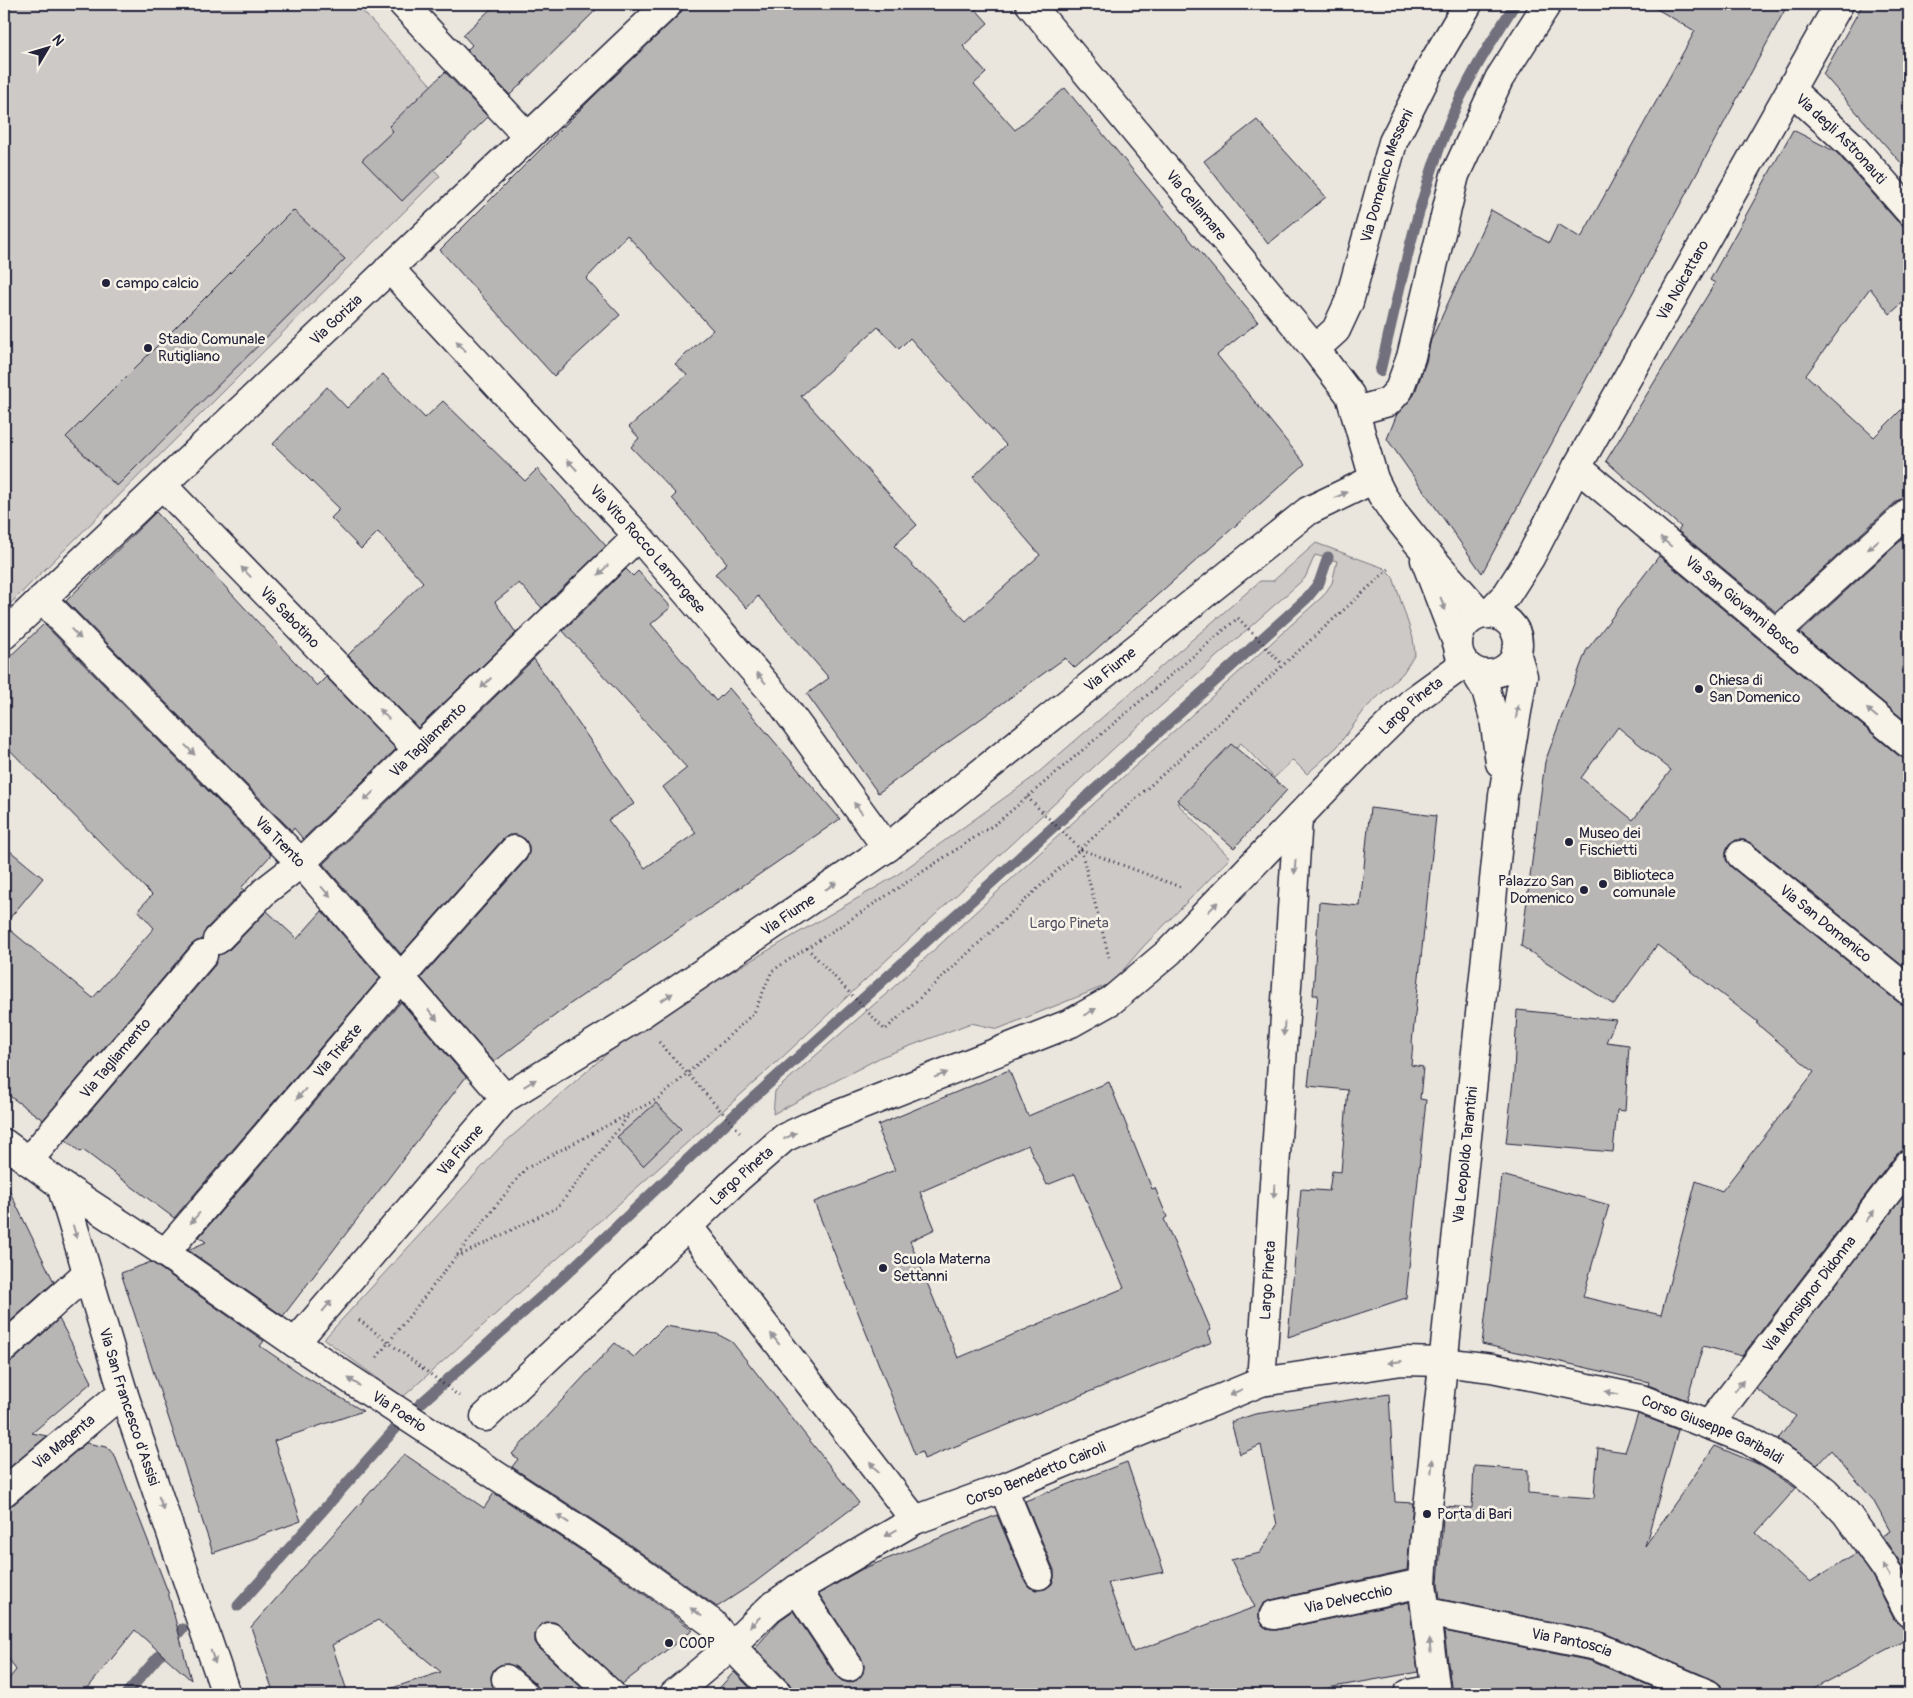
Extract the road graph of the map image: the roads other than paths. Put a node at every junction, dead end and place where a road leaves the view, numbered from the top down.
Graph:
1 (403, 4) edge
2 (668, 4) edge
3 (1030, 4) edge
4 (1468, 4) edge
5 (1547, 4) edge
6 (1839, 4) edge
7 (1791, 90) junction
8 (528, 137) junction
9 (1909, 211) edge
10 (389, 268) junction
11 (1315, 348) junction
12 (1356, 411) junction
13 (1577, 467) junction
14 (1374, 479) junction
15 (162, 485) junction
16 (1909, 512) edge
17 (638, 536) junction
18 (1418, 543) junction
19 (1530, 558) junction
20 (42, 599) junction
21 (1485, 613) junction
22 (1776, 633) junction
23 (4, 635) edge
24 (1516, 644) junction
25 (1466, 659) junction
26 (1909, 744) edge
27 (417, 749) junction
28 (1503, 795) junction
29 (1298, 818) junction
30 (887, 848) junction
31 (514, 850) dead end
32 (1741, 855) dead end
33 (301, 863) junction
34 (401, 977) junction
35 (1909, 991) edge
36 (506, 1098) junction
37 (4, 1143) edge
38 (28, 1161) junction
39 (1909, 1164) edge
40 (61, 1185) junction
41 (688, 1226) junction
42 (165, 1253) junction
43 (87, 1272) junction
44 (295, 1343) junction
45 (4, 1348) edge
46 (1444, 1362) junction
47 (1261, 1382) junction
48 (123, 1392) junction
49 (484, 1416) dead end
50 (1709, 1425) junction
51 (1003, 1488) junction
52 (4, 1492) edge
53 (915, 1520) junction
54 (1039, 1575) dead end
55 (1422, 1583) junction
56 (797, 1589) junction
57 (1427, 1612) junction
58 (1909, 1613) edge
59 (1274, 1615) dead end
60 (550, 1638) dead end
61 (731, 1646) junction
62 (850, 1667) dead end
63 (1435, 1692) edge
64 (226, 1694) edge
65 (611, 1694) edge
66 (674, 1694) edge
67 (778, 1694) edge
68 (1408, 1694) edge
69 (1708, 1694) edge

1 - 8 street
2 - 8 street, Via Gorizia
3 - 11 street, Via Cellamare
4 - 11 street, Via Domenico Messeni
5 - 12 street
6 - 7 street, Via Noicattaro
7 - 9 street, Via degli Astronauti
7 - 13 street, Via Noicattaro
8 - 10 street, Via Gorizia
10 - 15 street, Via Gorizia
17 -> 10 street, Via Vito Rocco Lamorgese
11 - 12 street, Via Cellamare
12 - 14 street, Via Cellamare
13 - 19 street, Via Noicattaro
22 -> 13 street, Via San Giovanni Bosco
14 - 18 street, Via Cellamare
30 -> 14 street, Via Fiume
15 - 20 street, Via Gorizia
27 -> 15 street, Via Sabotino
16 -> 22 street
17 -> 27 street, Via Tagliamento
30 -> 17 street, Via Vito Rocco Lamorgese
18 - 21 street
18 -> 25 street, Via Leopoldo Tarantini
19 - 21 street, Via Noicattaro
19 - 24 street, Via Noicattaro
20 - 23 street, Via Gorizia
20 -> 33 street, Via Trento
21 - 24 street
21 - 25 street
26 -> 22 street, Via San Giovanni Bosco
24 - 25 street
28 -> 24 street, Via Leopoldo Tarantini
25 - 28 street, Via Leopoldo Tarantini
25 - 29 street, Largo Pineta
27 -> 33 street, Via Tagliamento
28 - 46 street, Via Leopoldo Tarantini
41 -> 29 street, Largo Pineta
29 -> 47 street, Largo Pineta
36 -> 30 street, Via Fiume
31 - 34 street, Via Trieste
32 - 35 street, Via San Domenico
33 -> 34 street, Via Trento
33 - 38 street, Via Tagliamento
34 -> 36 street, Via Trento
34 -> 42 street, Via Trieste
44 -> 36 street, Via Fiume
37 - 38 street
38 - 40 street
50 -> 39 street, Via Monsignor Didonna
40 - 42 street, Via Poerio
40 -> 43 street, Via San Francesco d'Assisi
41 - 49 street, Largo Pineta
53 -> 41 street
42 - 44 street, Via Poerio
43 - 45 street
43 - 48 street, Via San Francesco d'Assisi
61 -> 44 street, Via Poerio
46 -> 47 street, Corso Benedetto Cairoli
50 -> 46 street, Corso Giuseppe Garibaldi
55 -> 46 street, Via Leopoldo Tarantini
47 -> 51 street, Corso Benedetto Cairoli
48 - 52 street, Via Magenta
48 -> 64 street, Via San Francesco d'Assisi
58 -> 50 street, Corso Giuseppe Garibaldi
51 - 53 street, Corso Benedetto Cairoli
51 - 54 street
53 -> 56 street, Corso Benedetto Cairoli
55 - 57 street, Via Leopoldo Tarantini
55 - 59 street, Via Delvecchio
56 -> 61 street, Corso Benedetto Cairoli
56 - 62 street
63 -> 57 street, Via Leopoldo Tarantini
57 - 69 street, Via Pantoscia
60 - 65 street
61 - 66 street, Corso Benedetto Cairoli
61 - 67 street, Via Poerio
63 - 68 street

